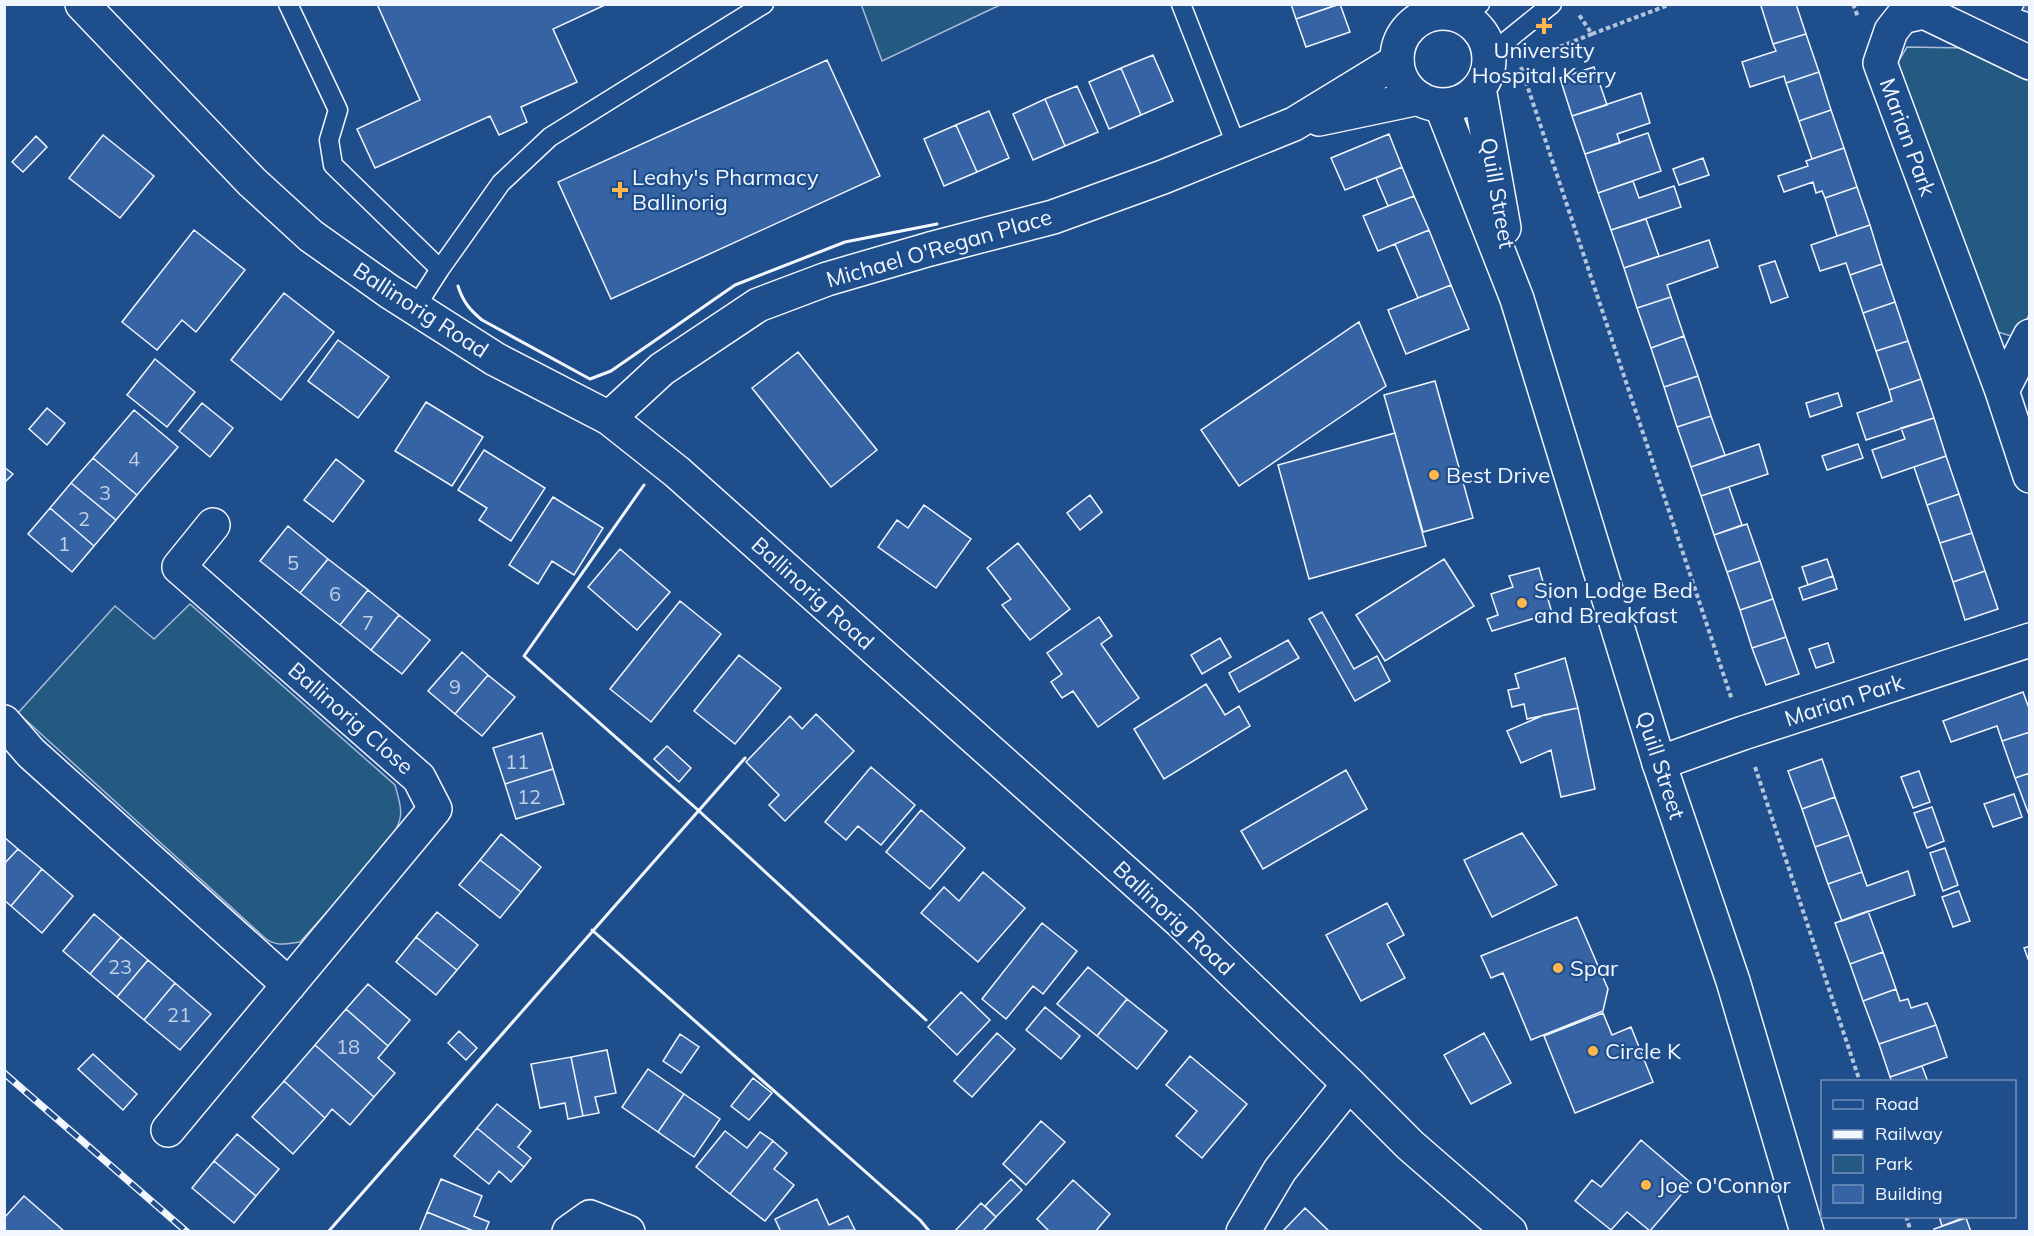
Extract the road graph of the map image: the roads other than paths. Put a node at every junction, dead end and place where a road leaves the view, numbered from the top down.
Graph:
1 (82, 4) edge
2 (288, 4) edge
3 (764, 4) edge
4 (1181, 4) edge
5 (1552, 4) edge
6 (1441, 11) edge
7 (1504, 58) junction
8 (1397, 61) junction
9 (2030, 63) edge
10 (1479, 88) junction
11 (1430, 101) junction
12 (1294, 124) junction
13 (1237, 147) junction
14 (440, 269) junction
15 (1517, 299) junction
16 (415, 308) junction
17 (2030, 336) edge
18 (2002, 391) junction
19 (609, 418) junction
20 (2030, 476) edge
21 (213, 525) dead end
22 (2030, 640) edge
23 (4, 723) edge
24 (1659, 763) junction
25 (289, 985) junction
26 (1349, 1084) junction
27 (168, 1130) dead end
28 (568, 1232) edge
29 (628, 1232) edge
30 (1243, 1232) edge
31 (1510, 1232) edge
32 (1807, 1232) edge

1 - 16 street, Ballinorig Road
2 - 14 lane
3 - 14 lane
4 - 13 lane
5 - 7 lane
6 - 7 street
6 - 8 street
7 - 10 street
8 - 11 street
8 - 12 street
9 - 18 street, Marian Park
10 - 11 street
10 - 15 street, Quill Street
11 - 12 street
11 - 15 street, Quill Street
12 - 13 street, Michael O'Regan Place
13 - 19 street, Michael O'Regan Place
14 - 16 lane
15 - 24 street, Quill Street
16 - 19 street, Ballinorig Road
17 - 18 street
18 - 20 street, Marian Park
19 - 26 street, Ballinorig Road
21 - 25 street, Ballinorig Close
22 - 24 street, Marian Park
23 - 25 street
24 - 32 street, Quill Street
25 - 27 street, Ballinorig Close
26 - 30 street
26 - 31 street, Ballinorig Road
28 - 29 street

